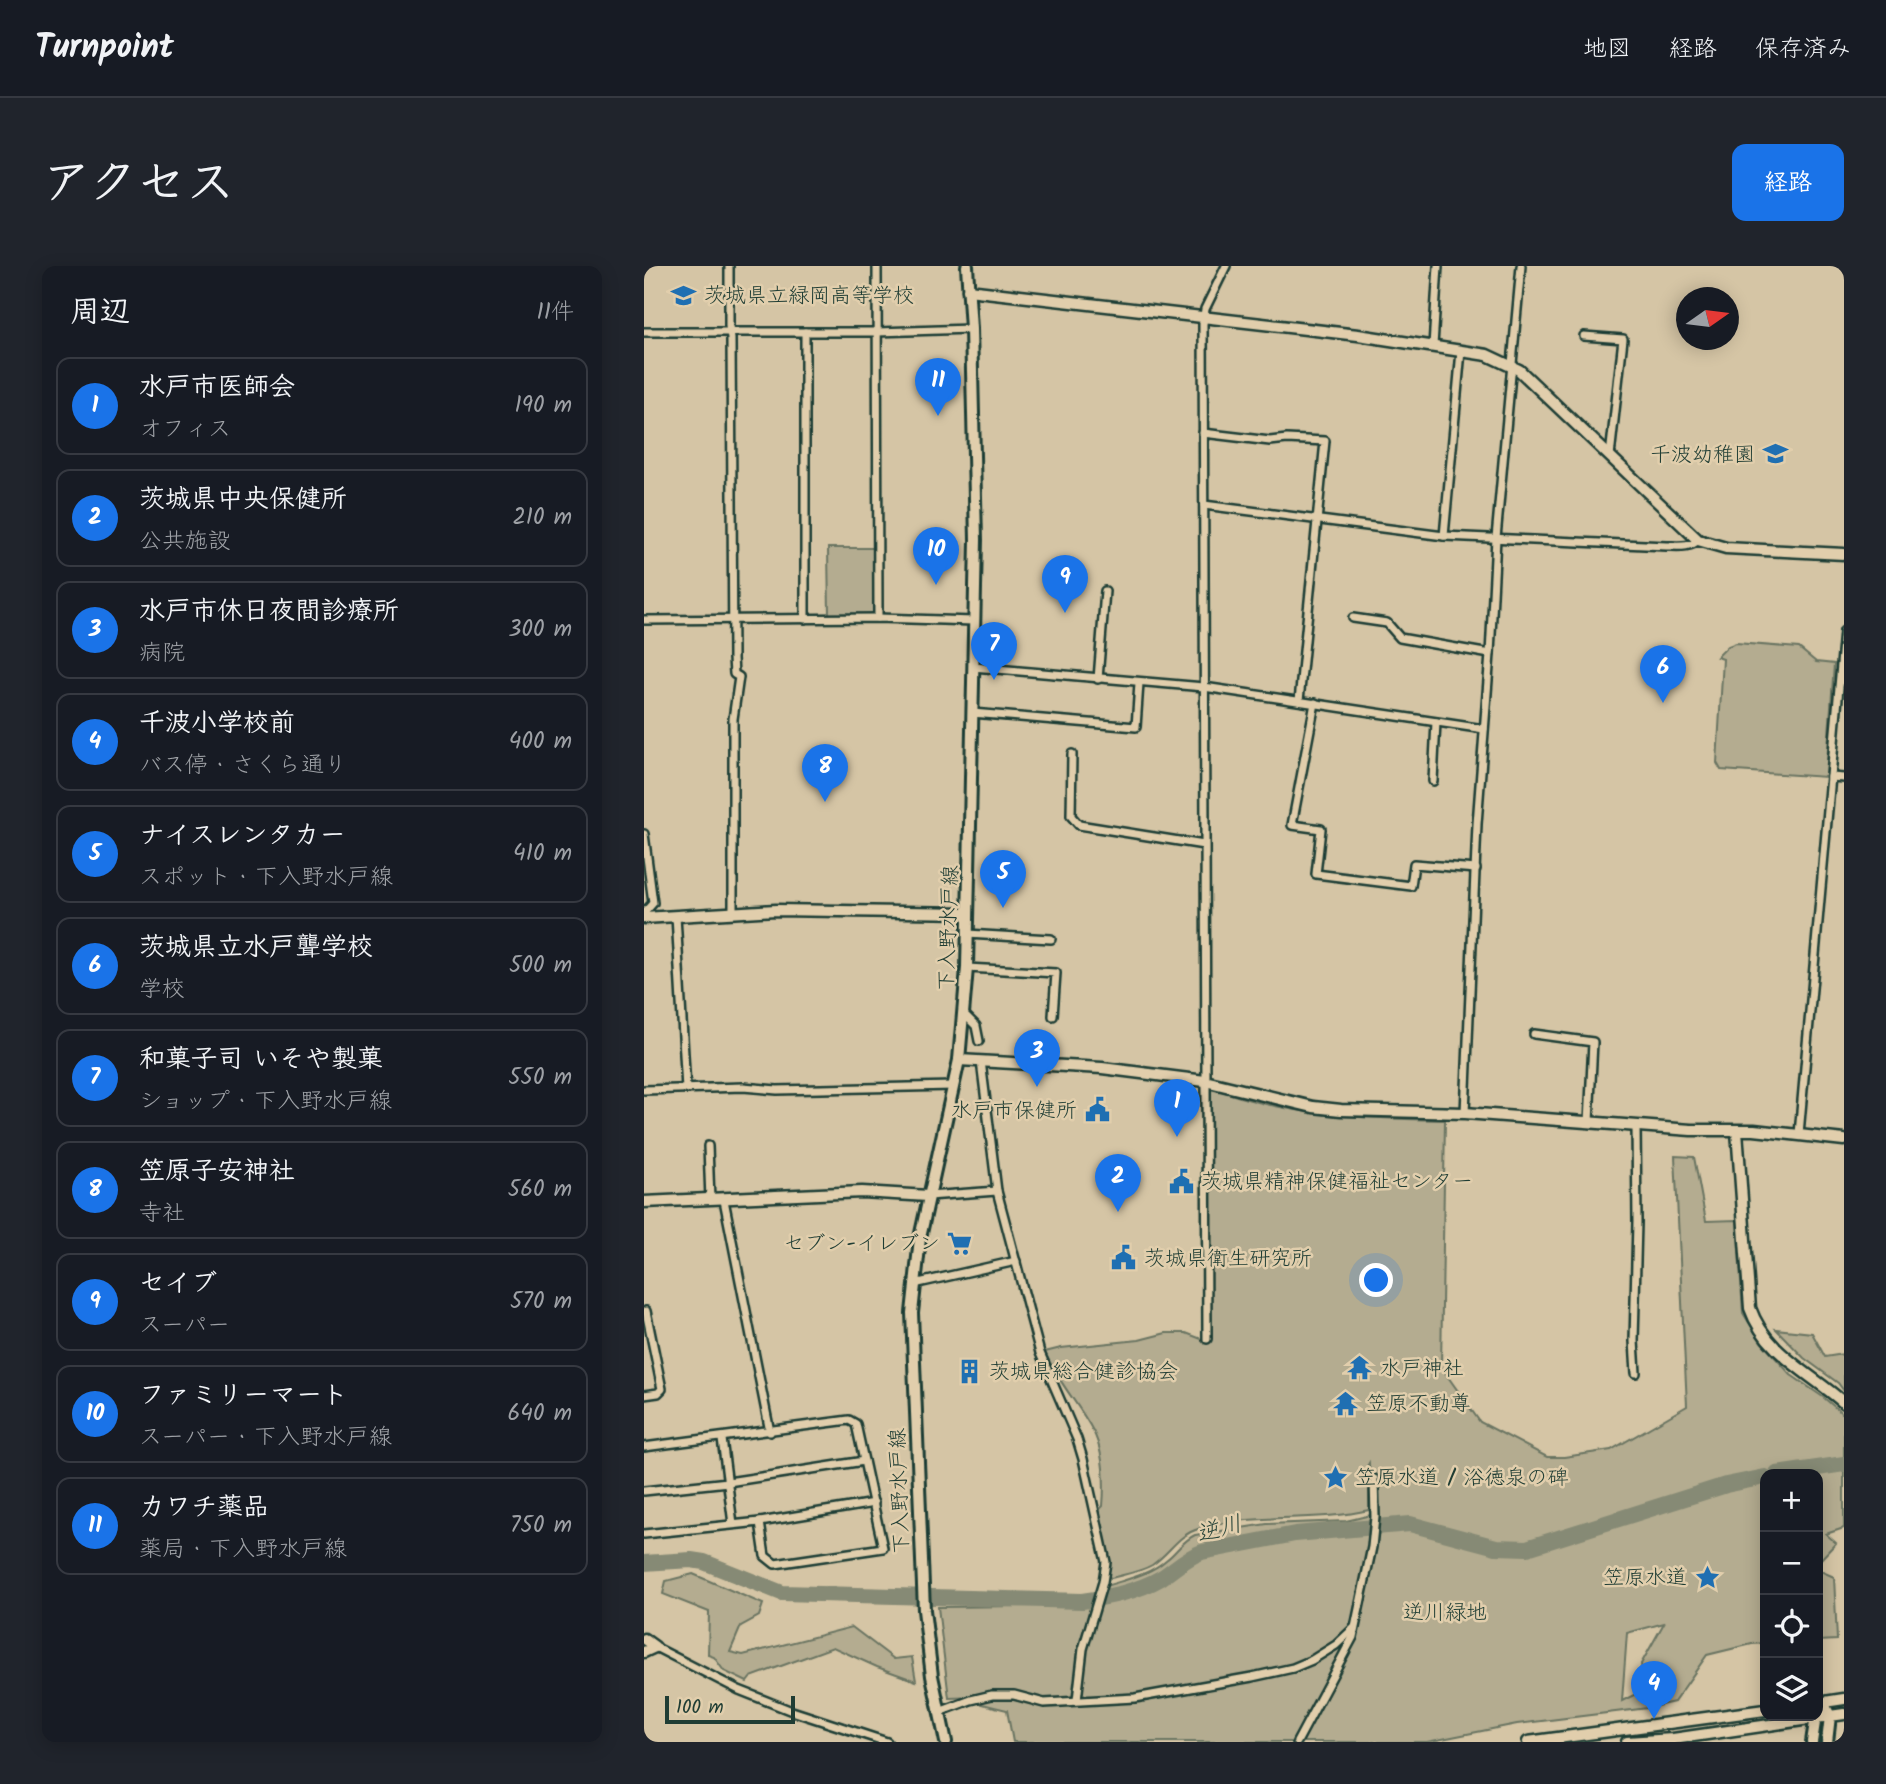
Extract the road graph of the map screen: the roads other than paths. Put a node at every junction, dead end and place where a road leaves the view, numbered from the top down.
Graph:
1 (729, 266) edge
2 (877, 266) edge
3 (967, 266) edge
4 (1226, 266) edge
5 (1437, 266) edge
6 (1521, 266) edge
7 (968, 290) junction
8 (1203, 316) junction
9 (971, 329) junction
10 (644, 332) edge
11 (730, 332) junction
12 (805, 332) junction
13 (877, 332) junction
14 (1584, 337) dead end
15 (1433, 346) junction
16 (1461, 351) junction
17 (1511, 364) junction
18 (1203, 433) junction
19 (1610, 456) junction
20 (1204, 505) junction
21 (1316, 520) junction
22 (1444, 536) junction
23 (1496, 538) junction
24 (1698, 540) junction
25 (1844, 554) edge
26 (1105, 591) dead end
27 (878, 618) junction
28 (1353, 618) dead end
29 (805, 619) junction
30 (644, 620) edge
31 (733, 620) junction
32 (974, 621) junction
33 (1844, 631) edge
34 (1490, 654) junction
35 (973, 667) junction
36 (1098, 679) junction
37 (1139, 683) junction
38 (1204, 687) junction
39 (1299, 701) junction
40 (1315, 703) junction
41 (972, 713) junction
42 (1436, 722) junction
43 (1484, 729) junction
44 (1072, 754) dead end
45 (1831, 777) junction
46 (1844, 778) edge
47 (1433, 781) dead end
48 (644, 834) edge
49 (1204, 845) junction
50 (1476, 869) junction
51 (733, 912) junction
52 (968, 913) junction
53 (644, 916) edge
54 (676, 916) junction
55 (967, 934) junction
56 (1051, 939) dead end
57 (967, 968) junction
58 (963, 1013) junction
59 (1053, 1016) dead end
60 (1534, 1034) dead end
61 (979, 1041) dead end
62 (958, 1060) junction
63 (981, 1061) junction
64 (1205, 1080) junction
65 (953, 1086) junction
66 (686, 1088) junction
67 (644, 1090) edge
68 (1465, 1113) junction
69 (1589, 1122) junction
70 (1636, 1126) junction
71 (1737, 1132) junction
72 (1799, 1134) junction
73 (1844, 1140) edge
74 (708, 1146) dead end
75 (997, 1191) junction
76 (928, 1196) junction
77 (710, 1200) junction
78 (724, 1200) junction
79 (644, 1202) edge
80 (1016, 1261) junction
81 (914, 1284) junction
82 (646, 1311) dead end
83 (1207, 1339) dead end
84 (1636, 1373) dead end
85 (644, 1395) edge
86 (1844, 1403) edge
87 (771, 1432) junction
88 (722, 1439) junction
89 (644, 1447) edge
90 (864, 1461) junction
91 (1374, 1479) dead end
92 (728, 1482) junction
93 (644, 1491) edge
94 (874, 1503) junction
95 (760, 1522) junction
96 (733, 1524) junction
97 (644, 1534) edge
98 (1354, 1628) junction
99 (644, 1639) edge
100 (655, 1647) junction
101 (644, 1652) edge
102 (1844, 1699) edge
103 (1077, 1700) junction
104 (1823, 1703) edge
105 (1823, 1706) edge
106 (1760, 1711) edge
107 (939, 1712) junction
108 (1844, 1714) edge
109 (1823, 1716) edge
110 (1830, 1716) junction
111 (1786, 1721) edge
112 (1815, 1721) edge
113 (1673, 1740) edge
114 (887, 1742) edge
115 (946, 1742) edge
116 (1297, 1742) edge
117 (1528, 1742) edge
118 (1627, 1742) edge
119 (1812, 1742) edge
120 (1827, 1742) edge

1 - 11 street
2 - 13 street
3 - 7 main road, 下入野水戸線
4 - 8 street
5 - 15 street
6 - 17 street
7 - 8 street
7 - 9 main road, 下入野水戸線
8 - 15 street
8 - 18 street
9 - 13 street
9 - 32 main road, 下入野水戸線
10 - 11 street
11 - 12 street
11 - 31 street
12 - 13 street
12 - 29 street
13 - 27 street
14 - 19 street
15 - 16 street
16 - 17 street
16 - 22 street
17 - 19 street
17 - 23 street
18 - 20 street
18 - 21 street
19 - 24 street
20 - 21 street
20 - 38 street
21 - 22 street
21 - 39 street
22 - 23 street
23 - 24 street
23 - 34 street
24 - 25 street
26 - 36 street
27 - 29 street
27 - 32 street
28 - 34 street
29 - 31 street
30 - 31 street
31 - 51 street
32 - 35 main road, 下入野水戸線
33 - 45 street
34 - 43 street
35 - 36 street
35 - 41 main road, 下入野水戸線
36 - 37 street
37 - 38 street
37 - 41 street
38 - 39 street
38 - 49 street
39 - 40 street
40 - 42 street
40 - 50 street
41 - 52 main road, 下入野水戸線
42 - 43 street
42 - 47 street
43 - 50 street
44 - 49 street
45 - 46 street
45 - 72 street
48 - 53 street
49 - 64 street
50 - 68 street
51 - 52 street
51 - 54 street
52 - 55 main road, 下入野水戸線
53 - 54 street
54 - 66 street
55 - 56 street
55 - 57 main road, 下入野水戸線
57 - 58 main road, 下入野水戸線
57 - 59 street
58 - 61 street
58 - 62 main road, 下入野水戸線
60 - 69 street
62 - 63 street
62 - 65 main road, 下入野水戸線
63 - 64 street
63 - 75 street
64 - 68 street
64 - 83 street
65 - 66 street
65 - 76 main road, 下入野水戸線
66 - 67 street
68 - 69 street
69 - 70 street
70 - 71 street
70 - 84 street
71 - 72 street
71 - 86 street
72 - 73 street
74 - 77 street
75 - 76 street
75 - 80 street
76 - 78 street
76 - 81 main road, 下入野水戸線
77 - 78 street
77 - 79 street
78 - 87 street
80 - 81 street
80 - 103 street
81 - 107 main road, 下入野水戸線
82 - 85 street
87 - 88 street
87 - 90 street
88 - 89 street
88 - 92 street
90 - 92 street
90 - 94 street
91 - 98 street
92 - 93 street
92 - 96 street
94 - 95 street
94 - 95 street
95 - 96 street
96 - 97 street
98 - 103 street
98 - 116 street
99 - 100 street
100 - 101 street
100 - 114 street
102 - 104 street
103 - 107 street
105 - 110 main road
106 - 117 street
107 - 115 main road
108 - 110 street
109 - 110 street
110 - 120 main road
111 - 113 street
112 - 119 main road
113 - 118 street

